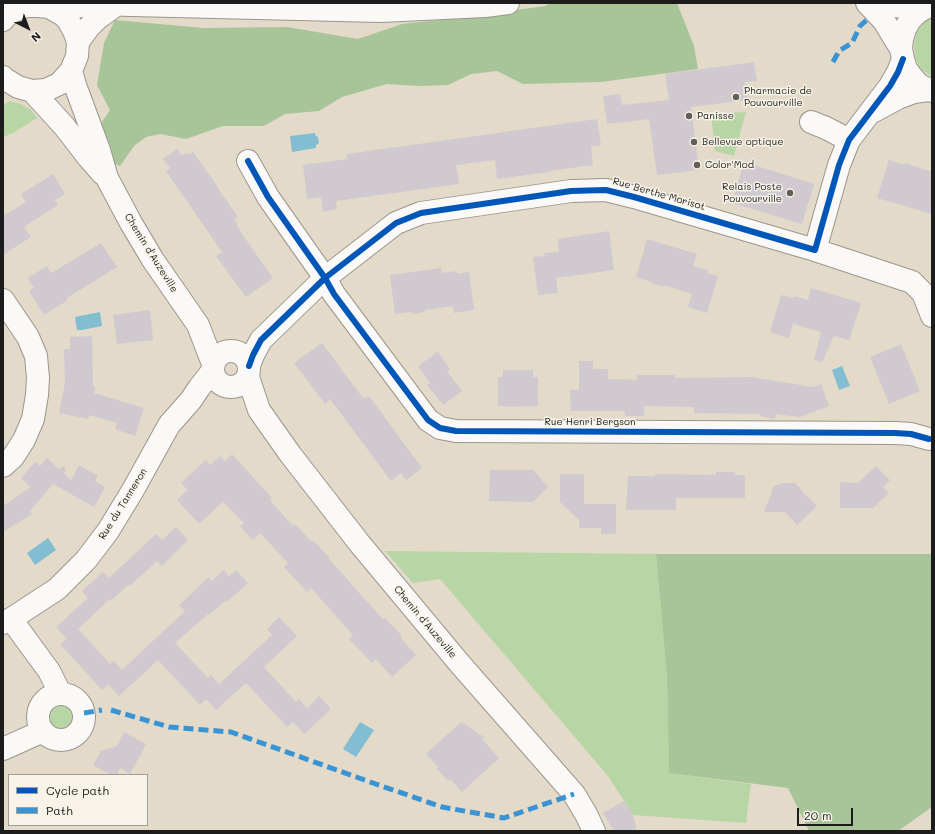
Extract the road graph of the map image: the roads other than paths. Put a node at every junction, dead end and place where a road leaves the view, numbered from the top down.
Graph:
1 (508, 3) edge
2 (867, 3) edge
3 (879, 3) edge
4 (490, 5) edge
5 (116, 6) junction
6 (929, 6) edge
7 (54, 10) junction
8 (4, 18) edge
9 (78, 42) junction
10 (902, 54) junction
11 (71, 71) junction
12 (14, 87) edge
13 (930, 91) edge
14 (866, 116) junction
15 (811, 122) dead end
16 (849, 140) junction
17 (248, 161) dead end
18 (107, 178) junction
19 (815, 250) junction
20 (325, 278) junction
21 (3, 300) edge
22 (932, 316) edge
23 (231, 369) junction
24 (931, 440) edge
25 (3, 466) edge
26 (7, 621) edge
27 (60, 693) junction
28 (43, 731) junction
29 (3, 749) edge
30 (594, 831) edge

1 - 4 street
2 - 10 street
3 - 6 street
4 - 5 street
5 - 7 street
5 - 9 street
6 - 10 street
7 - 8 street
7 - 9 street
9 - 11 street
10 - 13 street
10 - 14 street
11 - 12 street
11 - 18 street, Chemin d'Auzeville
12 - 18 street, Chemin d'Auzeville
13 - 14 street
14 - 16 street
15 - 16 street
16 - 19 street
17 - 20 street, Rue Henri Bergson
18 - 23 street, Chemin d'Auzeville
19 - 20 street, Rue Berthe Morisot
19 - 22 street
20 - 23 street, Rue Berthe Morisot
20 - 24 street, Rue Henri Bergson
21 - 25 street
23 - 26 street, Rue du Tanneron
23 - 30 street, Chemin d'Auzeville
26 - 27 street
27 - 28 street
27 - 28 street
28 - 29 street

